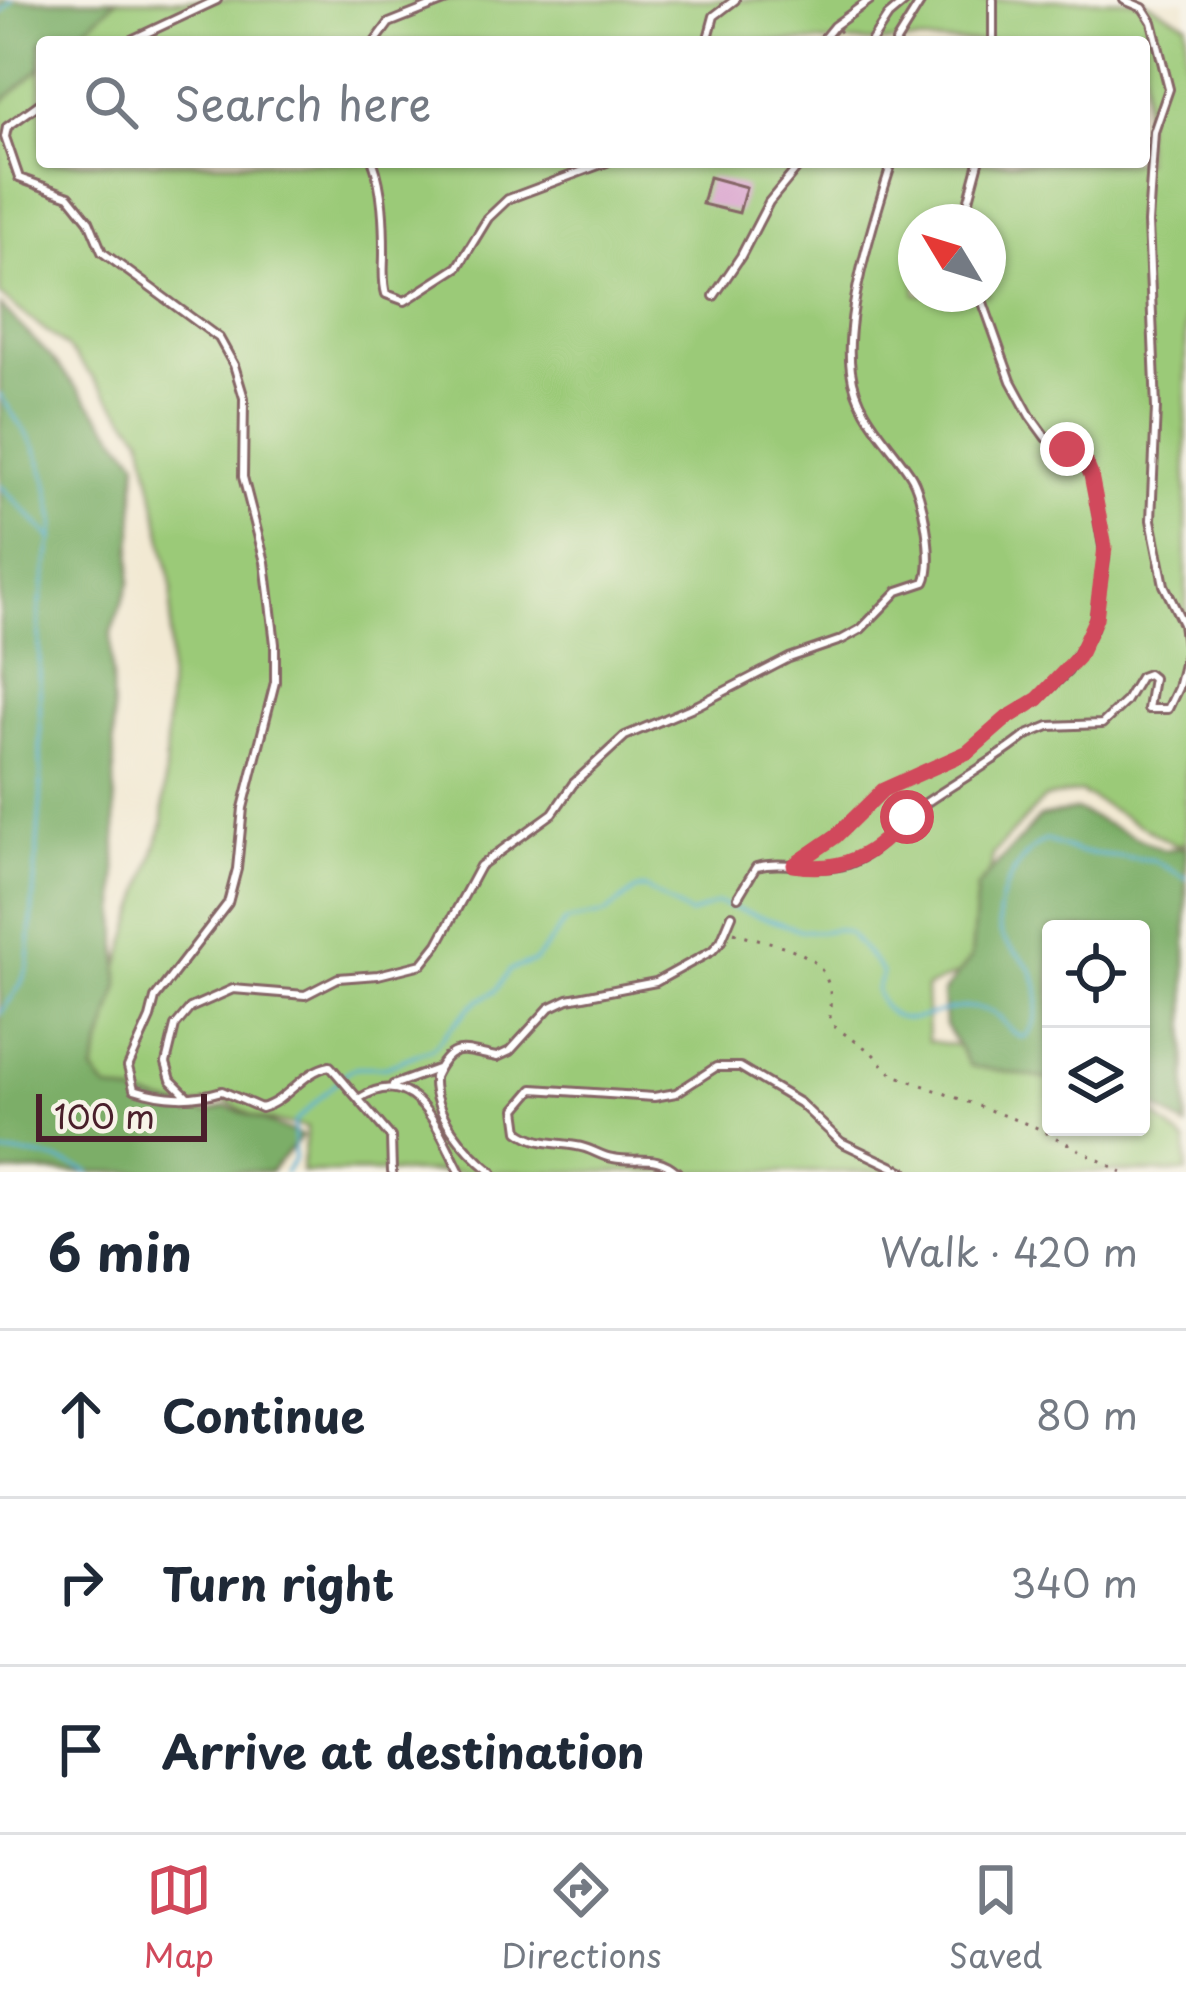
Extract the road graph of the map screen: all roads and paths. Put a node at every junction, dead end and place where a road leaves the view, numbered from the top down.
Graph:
1 (217, 0) edge
2 (447, 0) edge
3 (735, 0) edge
4 (870, 0) edge
5 (907, 0) edge
6 (922, 0) edge
7 (992, 0) edge
8 (1124, 0) edge
9 (834, 26) junction
10 (140, 36) edge
11 (379, 36) edge
12 (709, 36) edge
13 (826, 36) edge
14 (843, 36) edge
15 (875, 36) edge
16 (900, 36) edge
17 (993, 36) edge
18 (36, 106) edge
19 (375, 168) edge
20 (591, 168) edge
21 (797, 168) edge
22 (890, 168) edge
23 (978, 168) edge
24 (969, 204) edge
25 (714, 296) dead end
26 (986, 312) edge
27 (1186, 645) edge
28 (1186, 656) edge
29 (794, 865) junction
30 (738, 897) dead end
31 (732, 915) dead end
32 (727, 928) junction
33 (437, 1069) junction
34 (394, 1085) junction
35 (186, 1095) junction
36 (360, 1098) junction
37 (392, 1172) edge
38 (460, 1172) edge
39 (492, 1172) edge
40 (677, 1172) edge
41 (904, 1172) edge
42 (1122, 1172) edge

1 - 10 lane
2 - 11 lane
3 - 12 lane
4 - 9 lane
5 - 15 lane
6 - 16 lane
7 - 17 lane
8 - 27 lane
9 - 13 lane
9 - 14 path
18 - 35 lane
19 - 20 lane
21 - 25 lane
22 - 35 lane
23 - 24 lane
26 - 29 lane
28 - 29 lane
29 - 30 lane
31 - 32 lane
32 - 33 lane
32 - 42 path
33 - 34 lane
33 - 39 lane
34 - 36 lane
34 - 38 lane
35 - 36 lane
36 - 37 lane
40 - 41 lane

